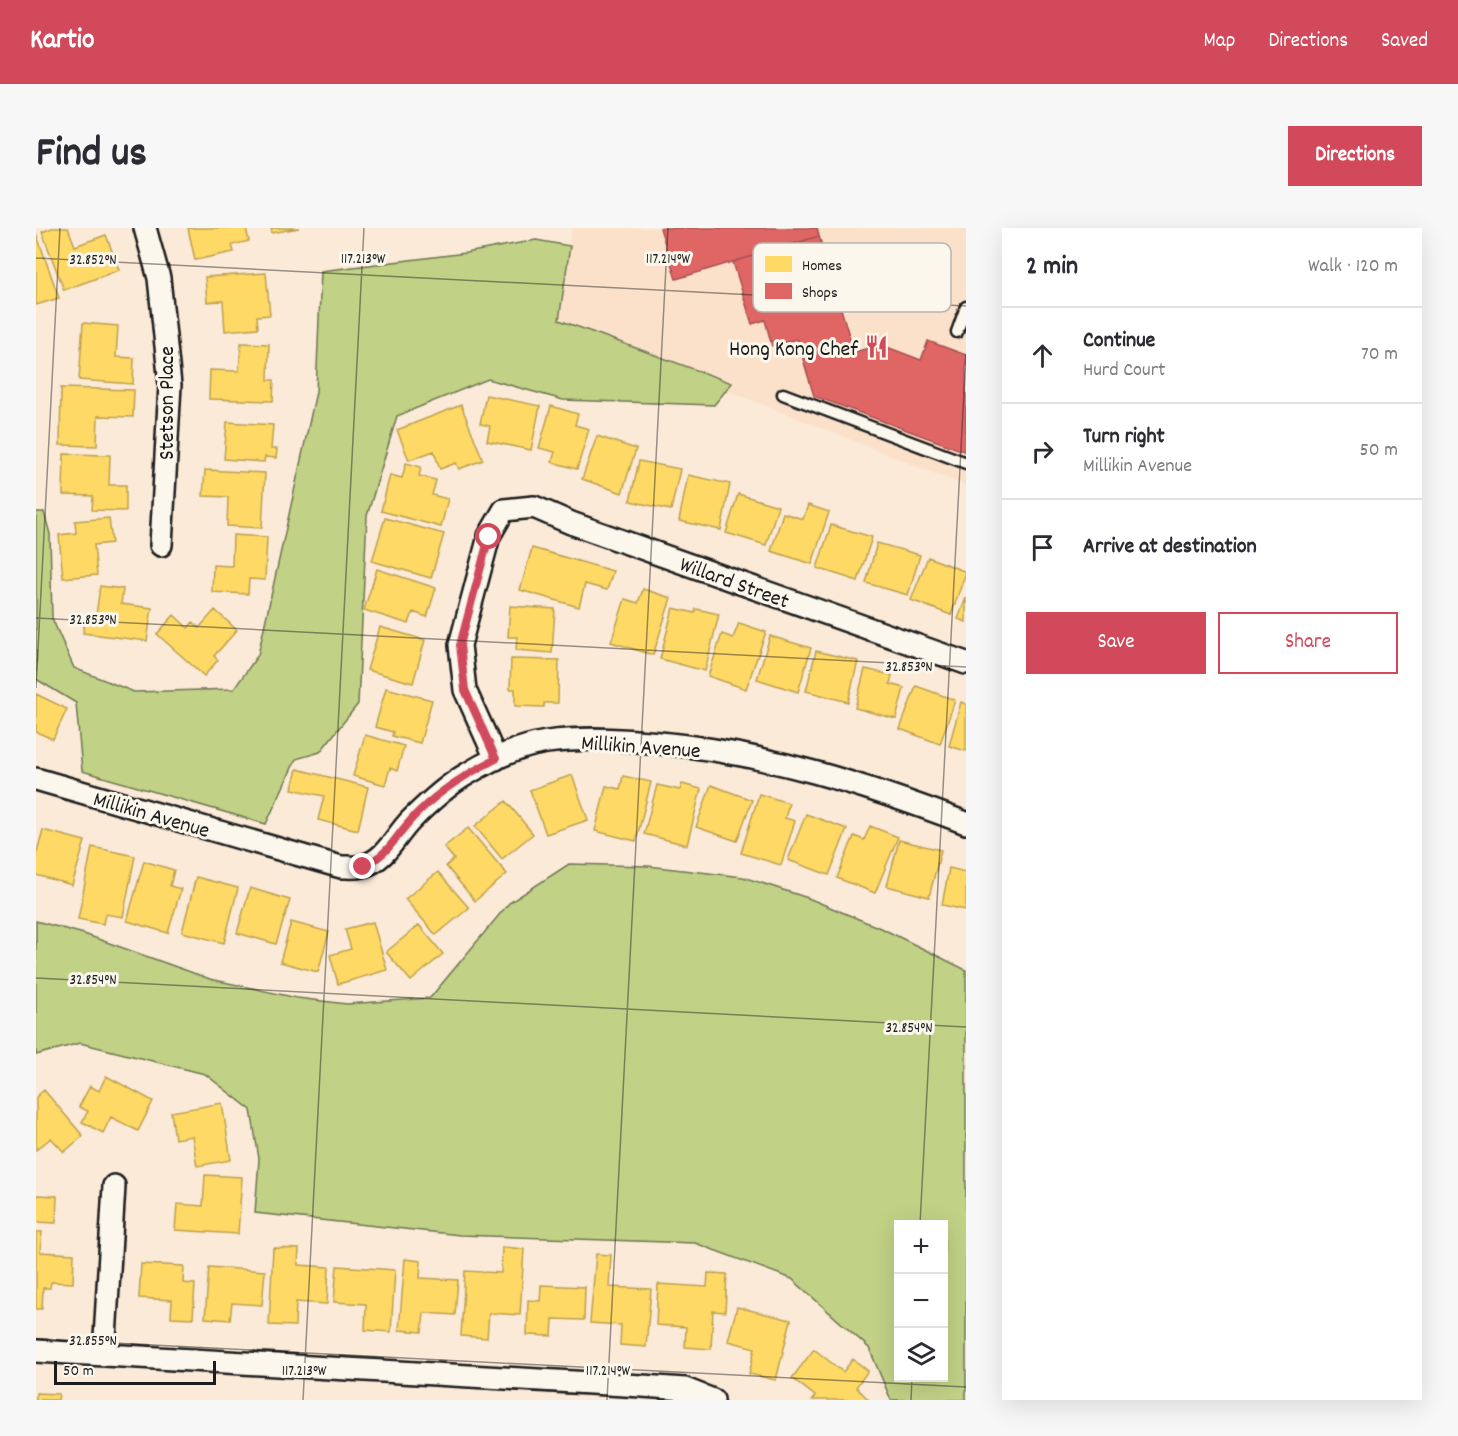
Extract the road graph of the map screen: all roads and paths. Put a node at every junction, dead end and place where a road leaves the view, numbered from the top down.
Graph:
1 (145, 228) edge
2 (966, 307) edge
3 (957, 332) dead end
4 (783, 394) dead end
5 (966, 463) edge
6 (161, 545) dead end
7 (966, 663) edge
8 (496, 759) junction
9 (36, 779) edge
10 (966, 823) edge
11 (114, 1186) dead end
12 (36, 1352) edge
13 (104, 1355) junction
14 (713, 1400) edge

1 - 6 street, Stetson Place
2 - 3 lane
4 - 5 lane
7 - 8 street, Willard Street
8 - 9 street, Millikin Avenue
8 - 10 street, Millikin Avenue
11 - 13 street
12 - 13 street
13 - 14 street

